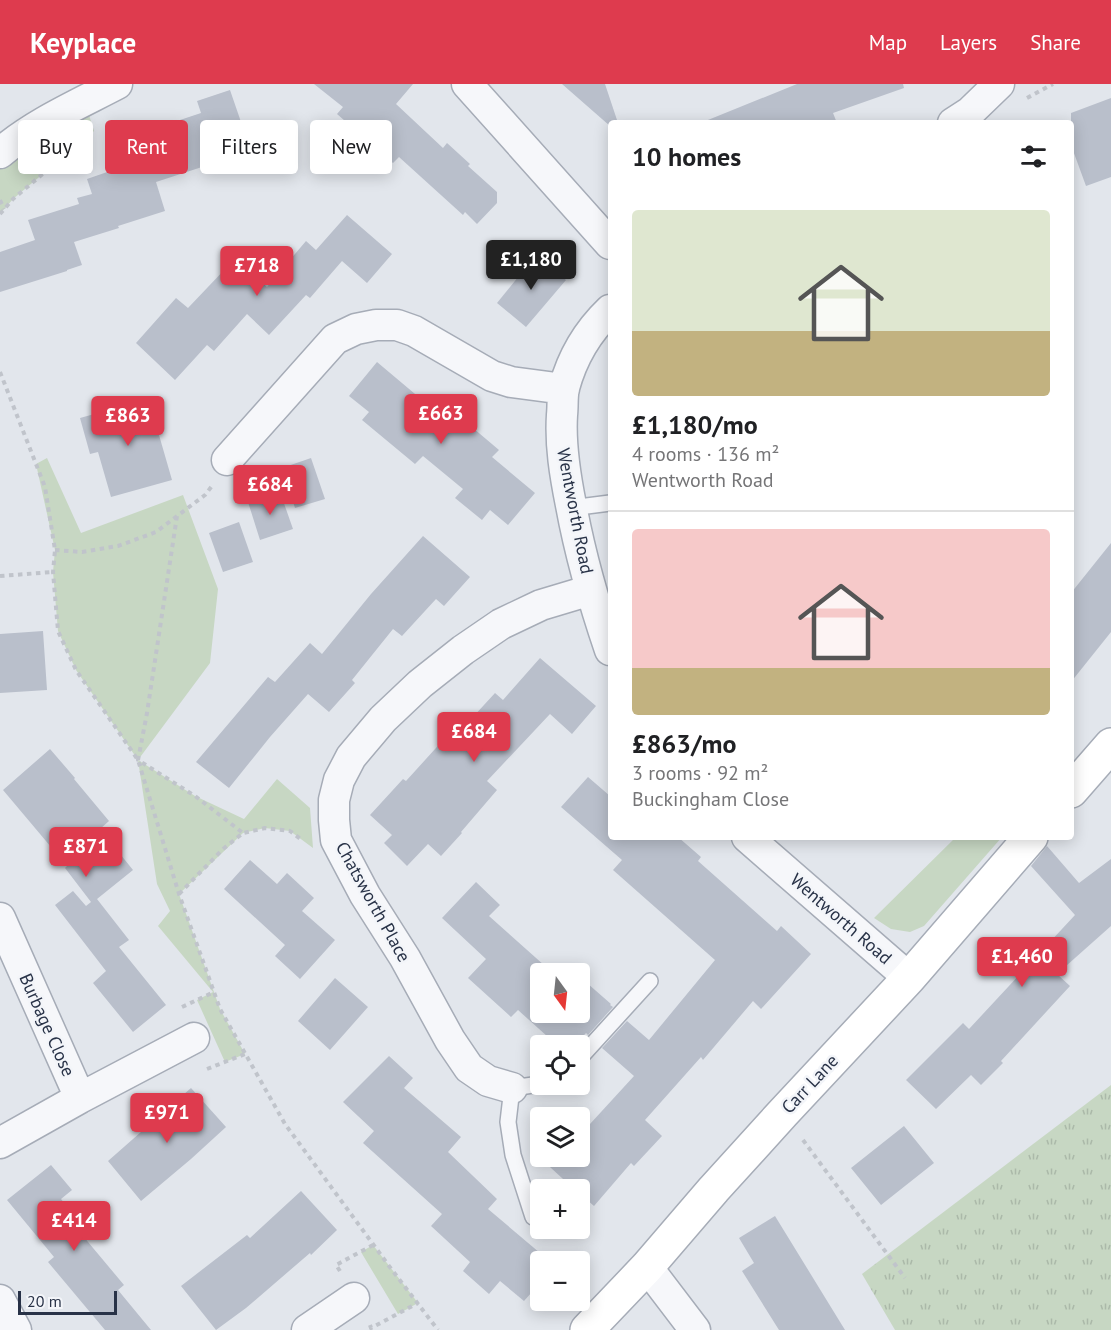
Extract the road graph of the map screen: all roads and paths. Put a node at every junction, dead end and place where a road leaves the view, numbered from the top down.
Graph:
1 (117, 84) edge
2 (467, 84) edge
3 (999, 84) edge
4 (957, 120) edge
5 (0, 153) edge
6 (43, 174) edge
7 (0, 200) edge
8 (4, 209) junction
9 (0, 214) edge
10 (608, 242) edge
11 (608, 312) edge
12 (0, 372) edge
13 (564, 389) junction
14 (227, 460) joint
15 (608, 503) edge
16 (571, 508) junction
17 (177, 516) junction
18 (55, 550) junction
19 (53, 572) junction
20 (0, 576) edge
21 (591, 590) junction
22 (608, 644) edge
23 (1111, 745) edge
24 (138, 760) junction
25 (1074, 788) edge
26 (243, 833) junction
27 (750, 840) edge
28 (1028, 840) edge
29 (345, 858) junction
30 (179, 894) junction
31 (0, 918) edge
32 (909, 978) junction
33 (650, 981) dead end
34 (194, 1038) dead end
35 (590, 1047) edge
36 (526, 1086) edge
37 (80, 1098) junction
38 (783, 1113) junction
39 (0, 1143) edge
40 (530, 1208) edge
41 (647, 1267) junction
42 (905, 1278) dead end
43 (354, 1298) dead end
44 (0, 1300) edge
45 (16, 1330) edge
46 (307, 1330) edge
47 (438, 1330) edge
48 (587, 1330) edge
49 (695, 1330) edge

1 - 5 street
2 - 10 street
3 - 4 street
6 - 8 path
7 - 8 path
8 - 9 path
11 - 13 street, Wentworth Road
12 - 18 path
13 - 14 street
13 - 16 street, Wentworth Road
14 - 17 path
15 - 16 lane
16 - 21 street, Wentworth Road
17 - 18 path
17 - 24 path
18 - 19 path
19 - 20 path
19 - 24 path
21 - 22 street, Wentworth Road
21 - 29 street, Chatsworth Place
23 - 25 main road
24 - 26 path
24 - 30 path
26 - 29 path
26 - 30 path
27 - 32 street, Wentworth Road
28 - 32 main road, Carr Lane
29 - 36 street, Chatsworth Place
30 - 47 path
31 - 37 street, Burbage Close
32 - 38 main road, Carr Lane
33 - 35 lane
34 - 37 street
36 - 40 lane
37 - 39 street
38 - 41 main road, Carr Lane
38 - 42 path
41 - 48 main road, Carr Lane
41 - 49 street
43 - 46 street
44 - 45 street

